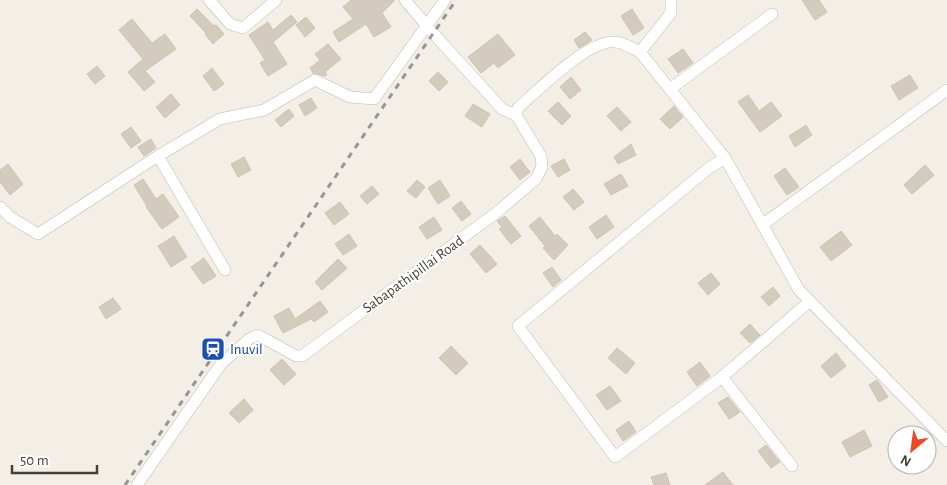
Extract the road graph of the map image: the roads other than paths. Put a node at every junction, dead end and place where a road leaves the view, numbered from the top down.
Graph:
1 (209, 0) edge
2 (276, 0) edge
3 (405, 0) edge
4 (446, 0) edge
5 (670, 0) edge
6 (772, 14) dead end
7 (428, 27) junction
8 (640, 52) junction
9 (670, 89) junction
10 (947, 90) edge
11 (516, 115) junction
12 (158, 156) junction
13 (725, 158) junction
14 (0, 207) edge
15 (762, 225) junction
16 (225, 270) dead end
17 (810, 301) junction
18 (722, 377) junction
19 (947, 441) edge
20 (792, 466) dead end
21 (137, 485) edge

1 - 2 street
3 - 7 street
4 - 7 street
5 - 8 street
6 - 9 street
7 - 11 street
7 - 12 street
8 - 9 street
8 - 11 street
9 - 13 street
10 - 15 street
11 - 21 street, Sabapathipillai Road
12 - 14 street
12 - 16 street
13 - 15 street
13 - 18 street
15 - 17 street
17 - 18 street
17 - 19 street
18 - 20 street

